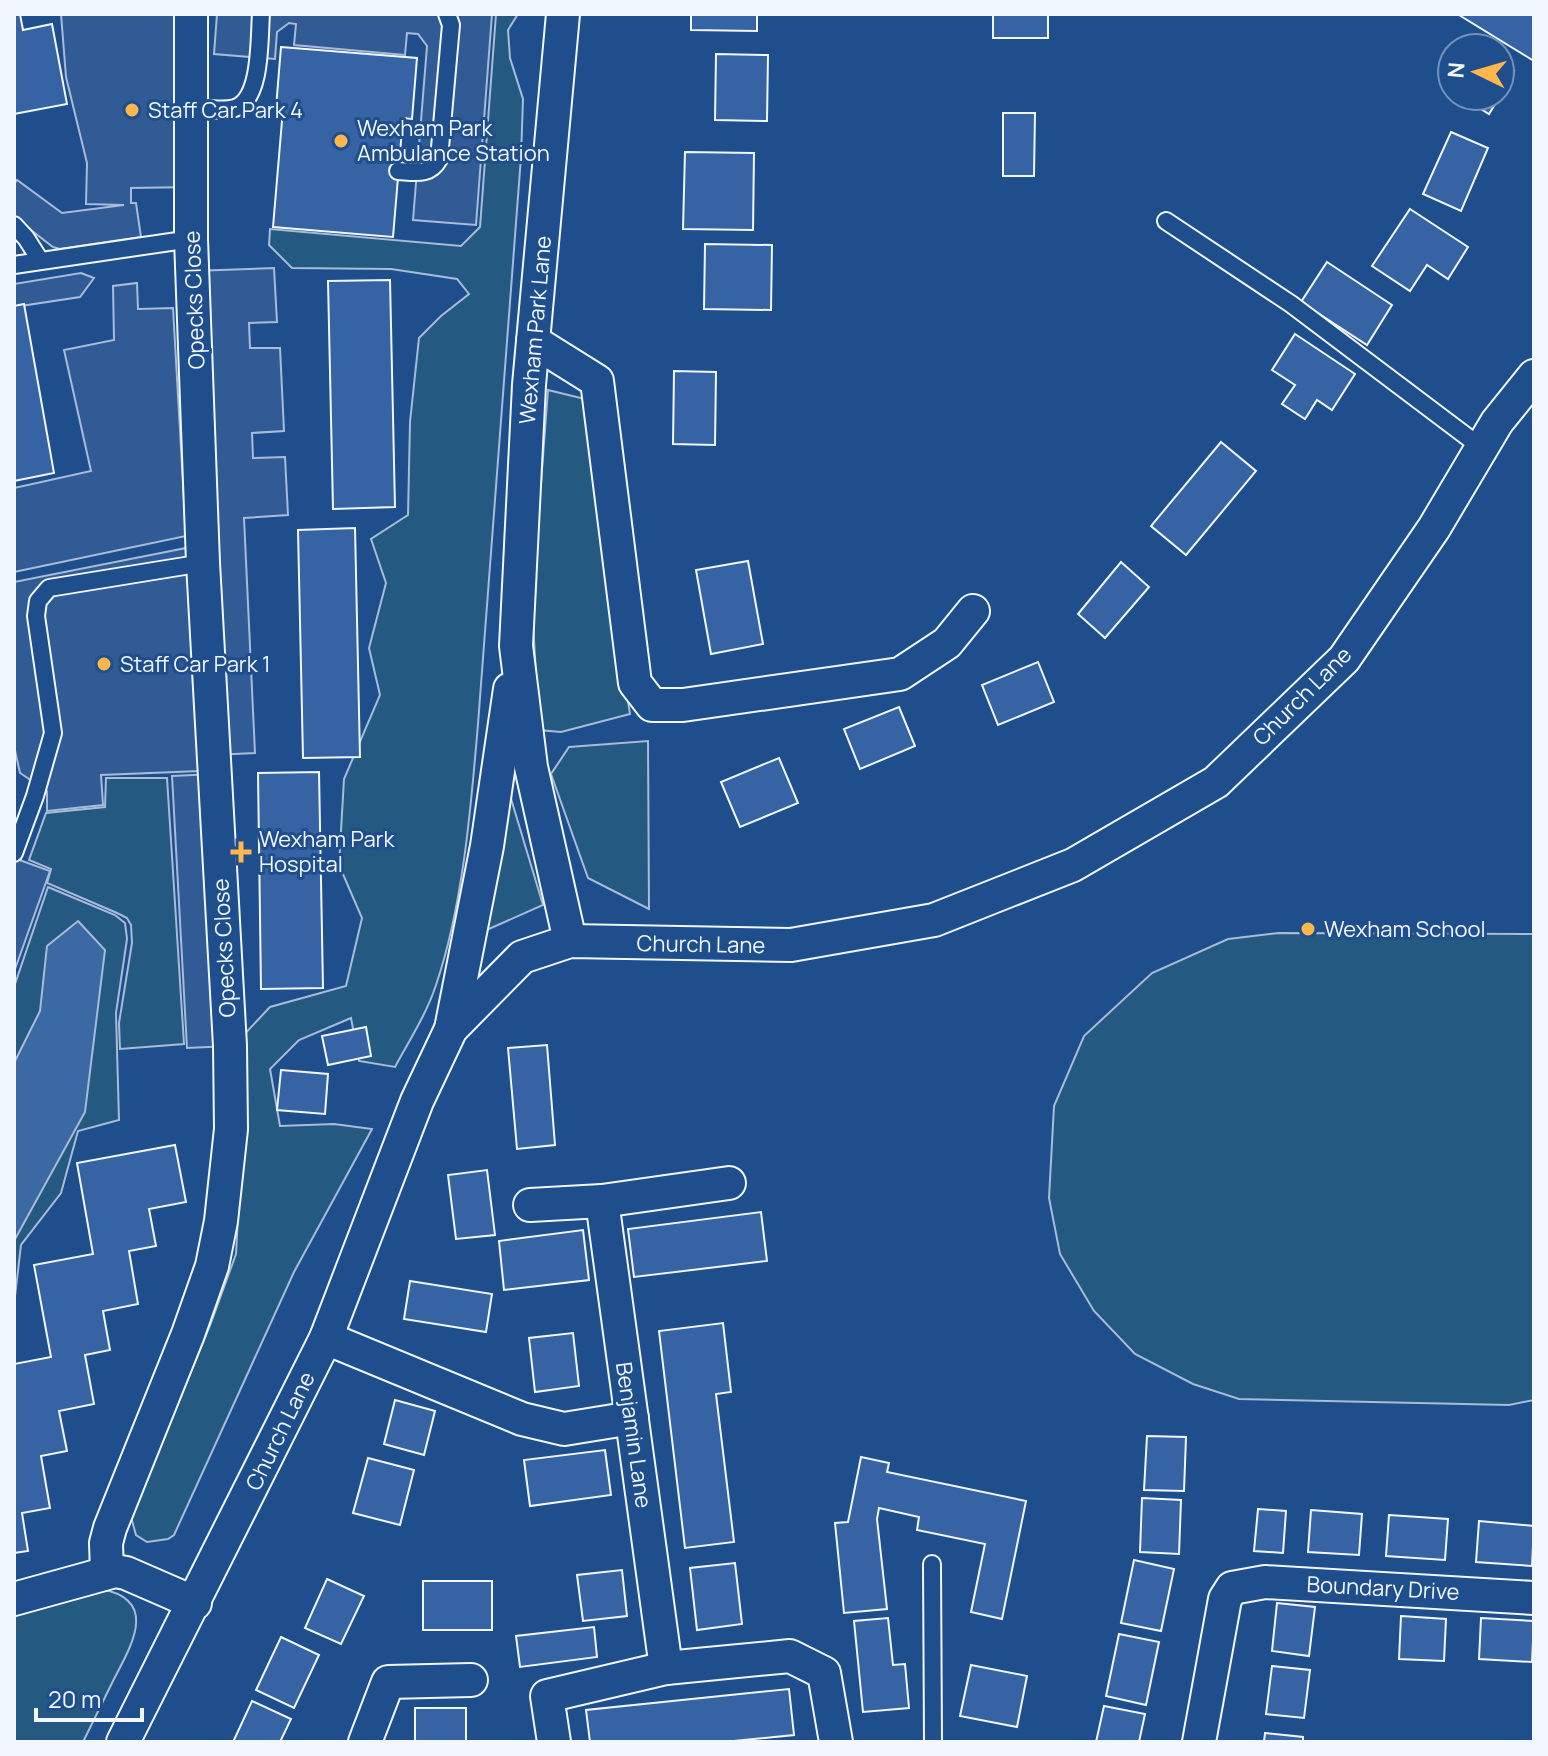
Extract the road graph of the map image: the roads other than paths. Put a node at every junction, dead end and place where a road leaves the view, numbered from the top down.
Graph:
1 (191, 14) edge
2 (261, 14) edge
3 (447, 14) edge
4 (563, 14) edge
5 (191, 107) junction
6 (398, 171) dead end
7 (1166, 221) dead end
8 (14, 225) edge
9 (191, 239) junction
10 (40, 260) junction
11 (14, 265) edge
12 (533, 341) junction
13 (1534, 376) edge
14 (1482, 448) junction
15 (203, 563) junction
16 (973, 611) dead end
17 (516, 646) junction
18 (14, 853) edge
19 (570, 941) junction
20 (451, 1029) junction
21 (729, 1183) dead end
22 (602, 1201) junction
23 (530, 1205) dead end
24 (326, 1338) junction
25 (632, 1418) junction
26 (932, 1564) dead end
27 (107, 1572) junction
28 (1534, 1598) edge
29 (20, 1601) edge
30 (195, 1603) junction
31 (666, 1668) junction
32 (471, 1680) dead end
33 (123, 1742) edge
34 (365, 1742) edge
35 (554, 1742) edge
36 (836, 1742) edge
37 (933, 1742) edge
38 (1199, 1742) edge

1 - 5 street, Opecks Close
2 - 5 lane
3 - 6 lane
4 - 12 street, Wexham Park Lane
5 - 9 street, Opecks Close
7 - 14 lane
8 - 10 lane
9 - 10 lane
9 - 15 street, Opecks Close
10 - 11 lane
12 - 16 street
12 - 17 street, Wexham Park Lane
13 - 14 street, Church Lane
14 - 19 street, Church Lane
15 - 18 lane
15 - 27 street, Opecks Close
17 - 19 street, Wexham Park Lane
17 - 20 street, Wexham Park Lane
19 - 20 street, Church Lane
20 - 24 street, Church Lane
21 - 22 street
22 - 23 street
22 - 25 street, Benjamin Lane
24 - 25 street
24 - 30 street, Church Lane
25 - 31 street, Benjamin Lane
26 - 37 lane
27 - 29 street
27 - 30 street
28 - 38 street, Boundary Drive
30 - 33 street, Church Lane
31 - 35 street
31 - 36 street
32 - 34 street

